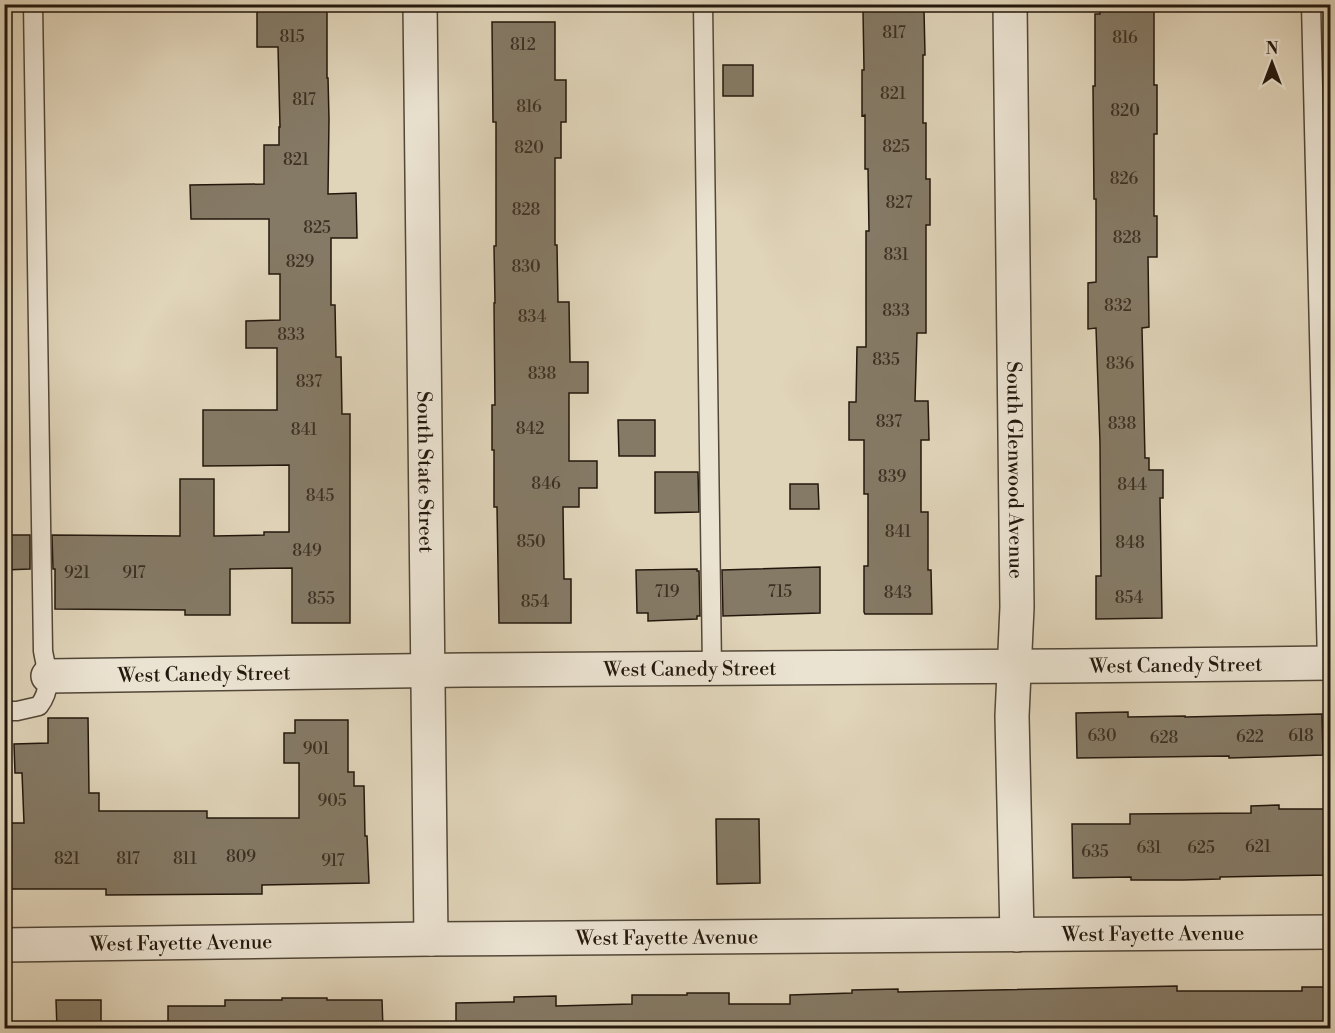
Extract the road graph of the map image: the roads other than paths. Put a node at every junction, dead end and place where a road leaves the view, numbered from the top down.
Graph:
1 (33, 4) edge
2 (420, 4) edge
3 (704, 4) edge
4 (1010, 4) edge
5 (1311, 4) edge
6 (1329, 663) edge
7 (1014, 666) junction
8 (712, 669) junction
9 (428, 671) junction
10 (48, 676) junction
11 (4, 711) edge
12 (1330, 932) edge
13 (1017, 935) junction
14 (431, 939) junction
15 (4, 945) edge

1 - 10 lane
2 - 9 street, South State Street
3 - 8 lane
4 - 7 street, South Glenwood Avenue
5 - 6 lane
6 - 7 street, West Canedy Street
7 - 8 street, West Canedy Street
7 - 13 street, South Glenwood Avenue
8 - 9 street, West Canedy Street
9 - 10 street, West Canedy Street
9 - 14 street, South State Street
10 - 11 lane
12 - 13 street, West Fayette Avenue
13 - 14 street, West Fayette Avenue
14 - 15 street, West Fayette Avenue

